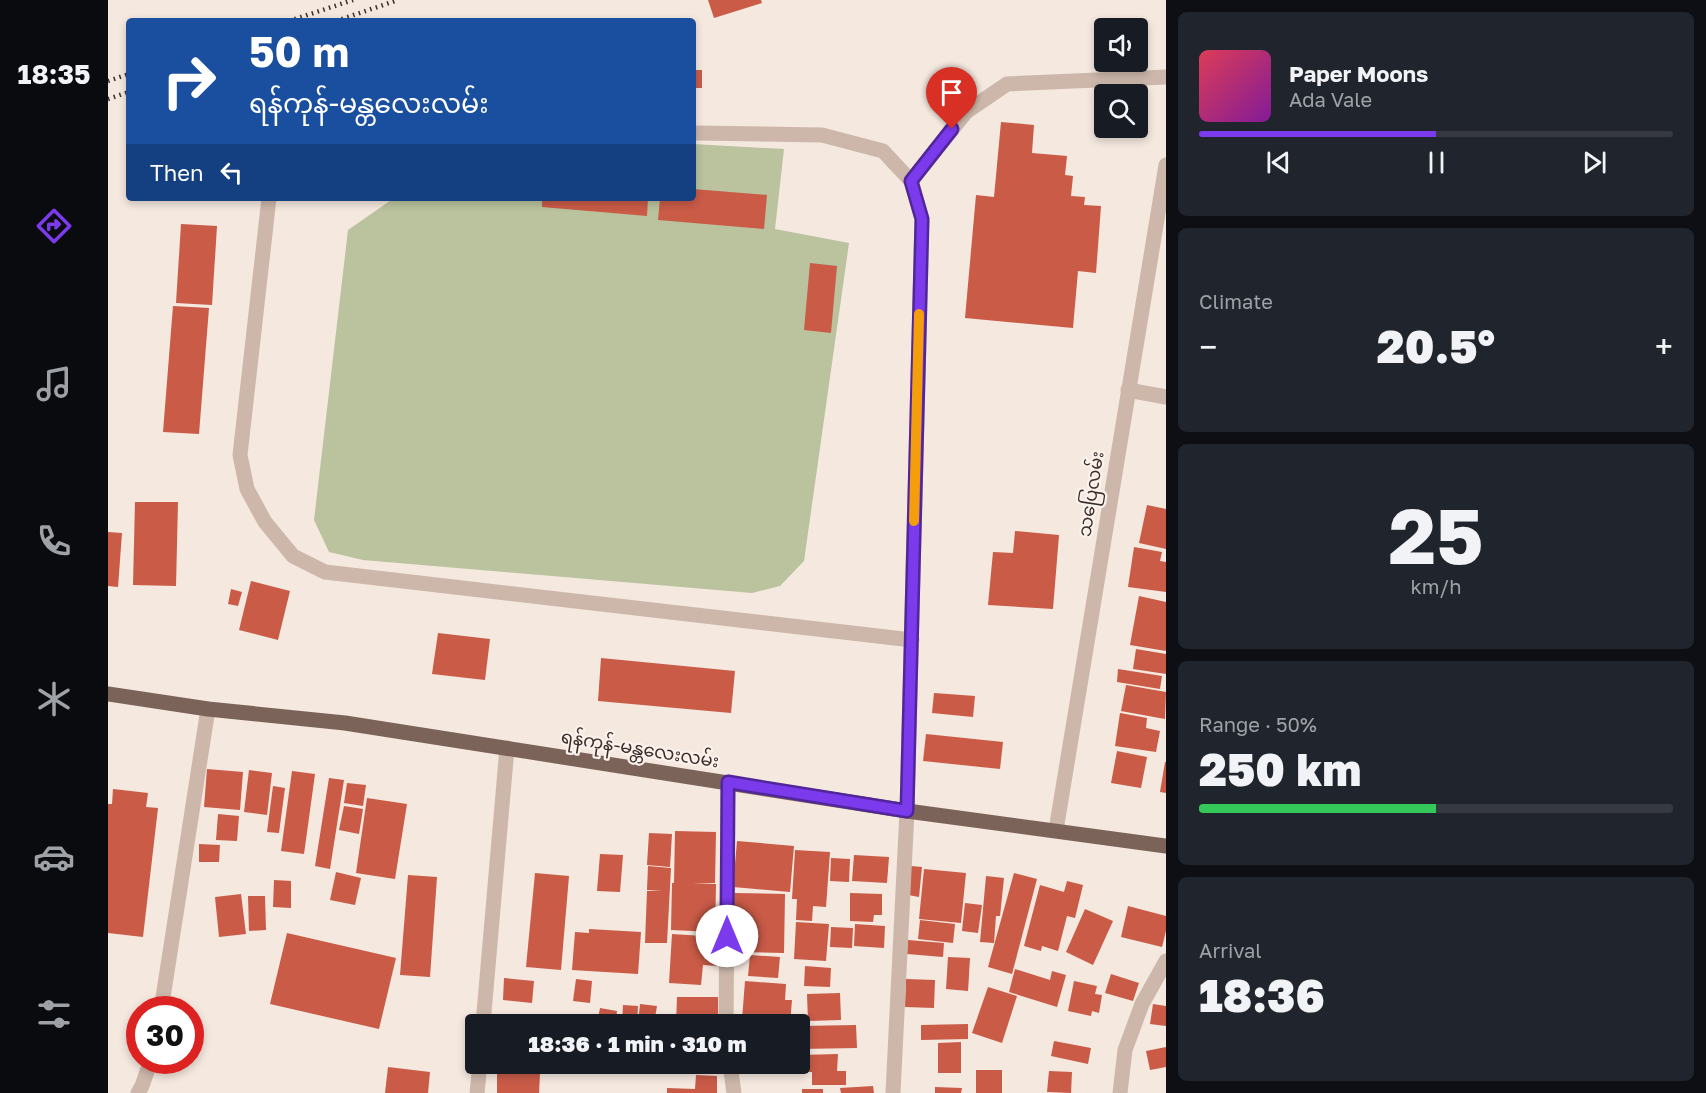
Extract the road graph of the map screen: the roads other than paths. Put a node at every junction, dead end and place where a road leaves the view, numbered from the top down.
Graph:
1 (1166, 77) edge
2 (696, 133) edge
3 (1166, 165) edge
4 (911, 181) junction
5 (269, 201) edge
6 (1128, 390) junction
7 (1166, 397) edge
8 (912, 640) junction
9 (108, 694) edge
10 (208, 709) junction
11 (507, 748) junction
12 (728, 782) junction
13 (907, 811) junction
14 (1056, 830) junction
15 (1166, 846) edge
16 (1166, 961) edge
17 (163, 996) edge
18 (484, 1014) edge
19 (726, 1014) edge
20 (146, 1074) edge
21 (479, 1074) edge
22 (731, 1074) edge
23 (138, 1093) edge
24 (477, 1093) edge
25 (734, 1093) edge
26 (893, 1093) edge
27 (1120, 1093) edge

1 - 4 street
2 - 4 street
3 - 6 street, သပြေလမ်း
4 - 8 street
5 - 8 street
6 - 7 street
6 - 14 street, သပြေလမ်း
8 - 13 street
9 - 10 main road, ရန်ကုန်-မန္တလေးလမ်း
10 - 11 main road, ရန်ကုန်-မန္တလေးလမ်း
10 - 17 street
11 - 12 main road, ရန်ကုန်-မန္တလေးလမ်း
11 - 18 street
12 - 13 main road, ရန်ကုန်-မန္တလေးလမ်း
12 - 19 street
13 - 14 main road, ရန်ကုန်-မန္တလေးလမ်း
13 - 26 street
14 - 15 main road, ရန်ကုန်-မန္တလေးလမ်း
16 - 27 street
20 - 23 street
21 - 24 street
22 - 25 street

